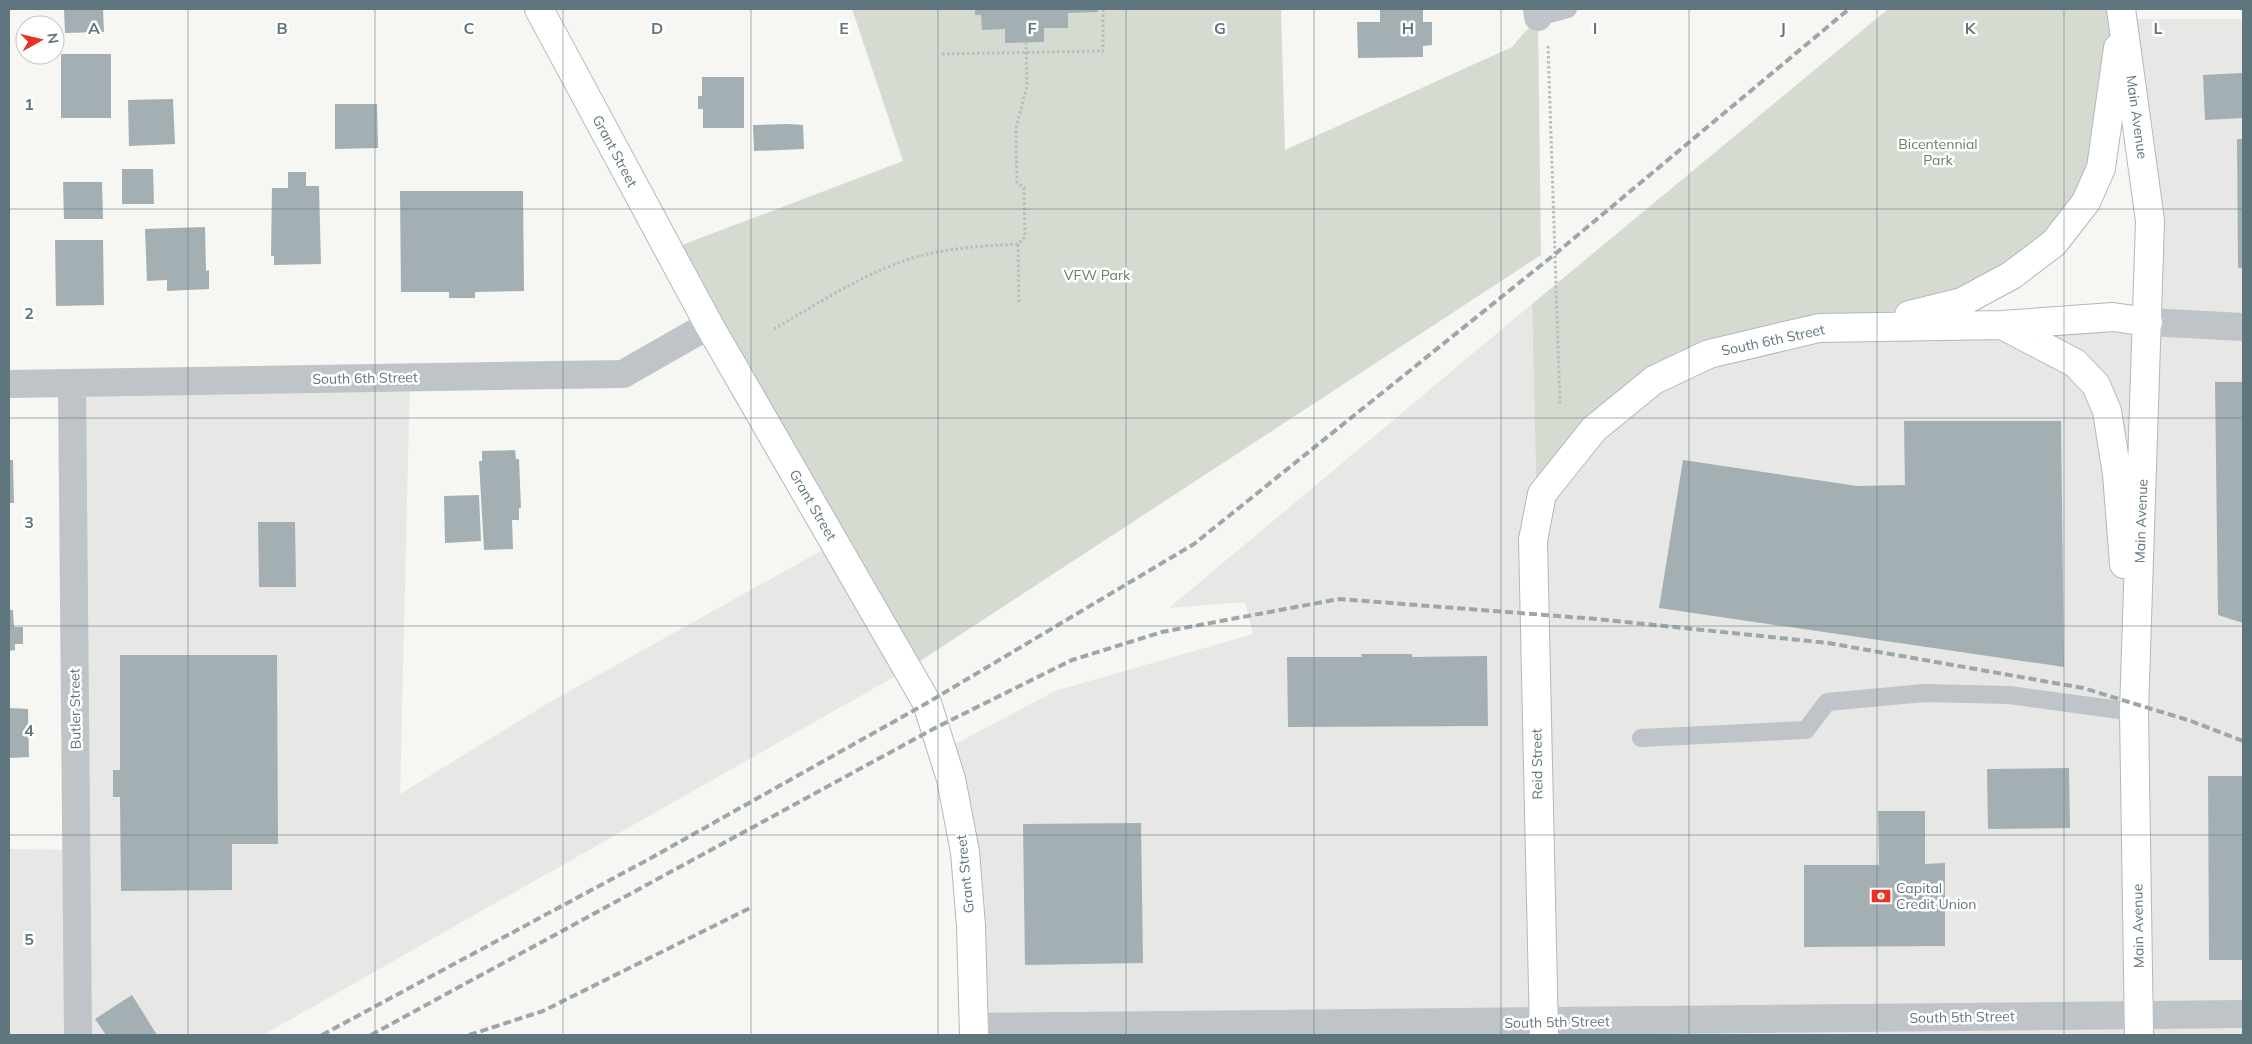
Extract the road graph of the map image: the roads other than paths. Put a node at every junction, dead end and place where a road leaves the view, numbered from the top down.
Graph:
1 (539, 9) edge
2 (1568, 9) edge
3 (1538, 13) edge
4 (2121, 14) edge
5 (2148, 322) junction
6 (709, 325) junction
7 (2002, 325) junction
8 (2243, 326) edge
9 (1820, 328) junction
10 (72, 383) junction
11 (9, 384) edge
12 (1542, 494) joint
13 (2134, 709) junction
14 (1641, 738) dead end
15 (2243, 1014) edge
16 (2139, 1025) edge
17 (1842, 1027) edge
18 (1544, 1028) edge
19 (974, 1031) edge
20 (78, 1035) edge

1 - 6 main road, Grant Street
2 - 3 lane
4 - 5 main road, Main Avenue
4 - 9 main road
5 - 7 main road, South 6th Street
5 - 8 street
5 - 13 main road, Main Avenue
6 - 10 street, South 6th Street
6 - 19 main road, Grant Street
7 - 9 main road, South 6th Street
7 - 13 main road
9 - 12 main road, South 6th Street
10 - 11 street, South 6th Street
10 - 20 street, Butler Street
12 - 18 main road, Reid Street
13 - 14 lane
13 - 16 main road, Main Avenue
15 - 16 street, South 5th Street
16 - 17 street, South 5th Street
17 - 18 street, South 5th Street
18 - 19 street, South 5th Street

